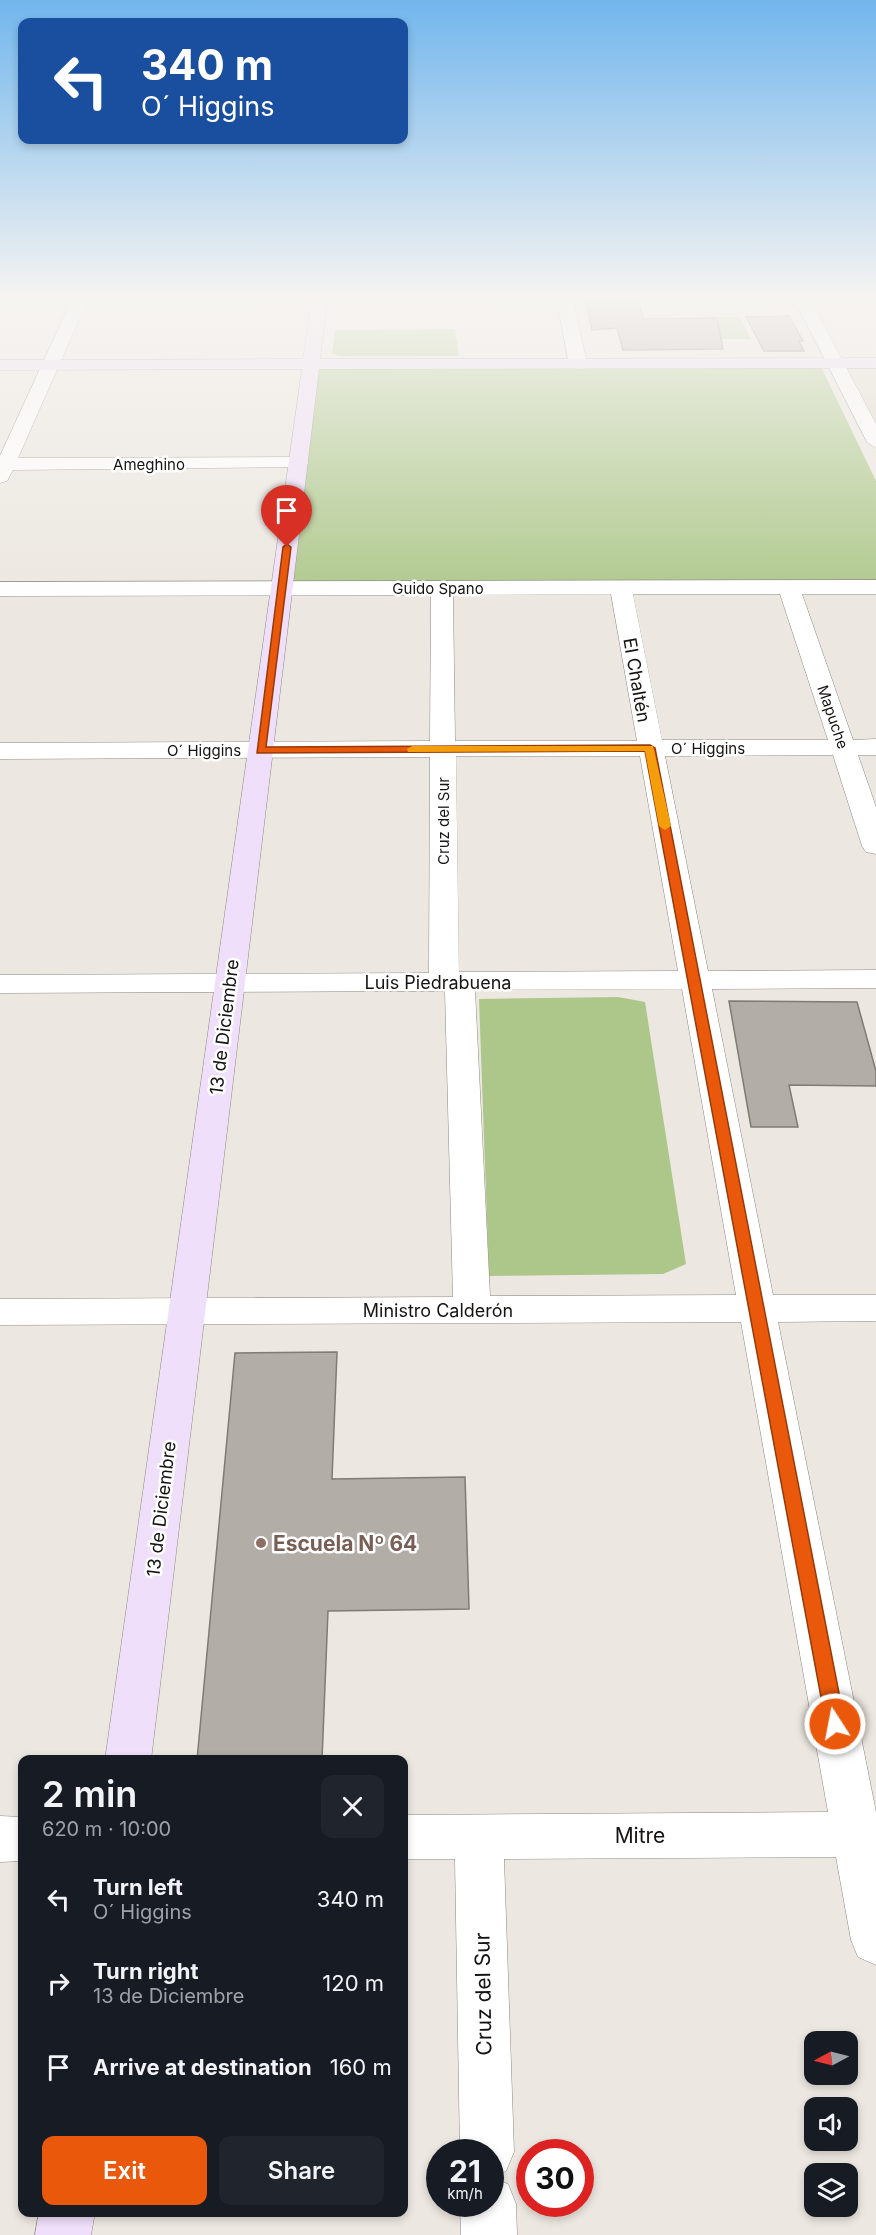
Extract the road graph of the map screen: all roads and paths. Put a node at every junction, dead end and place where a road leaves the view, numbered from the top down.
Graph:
1 (35, 399) edge
2 (306, 399) edge
3 (854, 399) edge
4 (876, 442) edge
5 (298, 463) junction
6 (2, 468) edge
7 (789, 587) junction
8 (876, 587) edge
9 (442, 588) junction
10 (621, 588) junction
11 (281, 589) junction
12 (0, 590) edge
13 (843, 747) junction
14 (876, 747) edge
15 (650, 748) junction
16 (443, 749) junction
17 (260, 750) junction
18 (0, 751) edge
19 (876, 846) edge
20 (876, 979) edge
21 (695, 981) junction
22 (452, 982) junction
23 (230, 983) junction
24 (0, 984) edge
25 (876, 1308) edge
26 (757, 1309) junction
27 (472, 1310) junction
28 (0, 1312) edge
29 (187, 1312) junction
30 (129, 1755) edge
31 (866, 1834) edge
32 (479, 1836) junction
33 (408, 1837) edge
34 (0, 1839) edge
35 (18, 1839) edge
36 (876, 1940) edge
37 (487, 2139) edge
38 (66, 2217) edge
39 (488, 2217) edge
40 (63, 2235) edge
41 (489, 2235) edge

1 - 6 street
2 - 5 street, 13 de Diciembre
3 - 4 street
5 - 6 street, Ameghino
5 - 11 street, 13 de Diciembre
7 - 8 street, Guido Spano
7 - 10 street, Guido Spano
7 - 13 street, Mapuche
9 - 10 street, Guido Spano
9 - 11 street, Guido Spano
9 - 16 street, Cruz del Sur
10 - 15 street, El Chaltén
11 - 12 street, Guido Spano
11 - 17 street, 13 de Diciembre
13 - 14 street, O´ Higgins
13 - 15 street, O´ Higgins
13 - 19 street, Mapuche
15 - 16 street, O´ Higgins
15 - 21 street, El Chaltén
16 - 17 street, O´ Higgins
16 - 22 street, Cruz del Sur
17 - 18 street, O´ Higgins
17 - 23 street, 13 de Diciembre
20 - 21 street, Luis Piedrabuena
21 - 22 street, Luis Piedrabuena
21 - 26 street, El Chaltén
22 - 23 street, Luis Piedrabuena
22 - 27 street, Cruz del Sur
23 - 24 street, Luis Piedrabuena
23 - 29 street, 13 de Diciembre
25 - 26 street, Ministro Calderón
26 - 27 street, Ministro Calderón
26 - 31 street, El Chaltén
27 - 29 street, Ministro Calderón
28 - 29 street, Ministro Calderón
29 - 30 street, 13 de Diciembre
31 - 32 street, Mitre
31 - 36 street, El Chaltén
32 - 33 street, Mitre
32 - 37 street, Cruz del Sur
34 - 35 street
38 - 40 street
39 - 41 street

